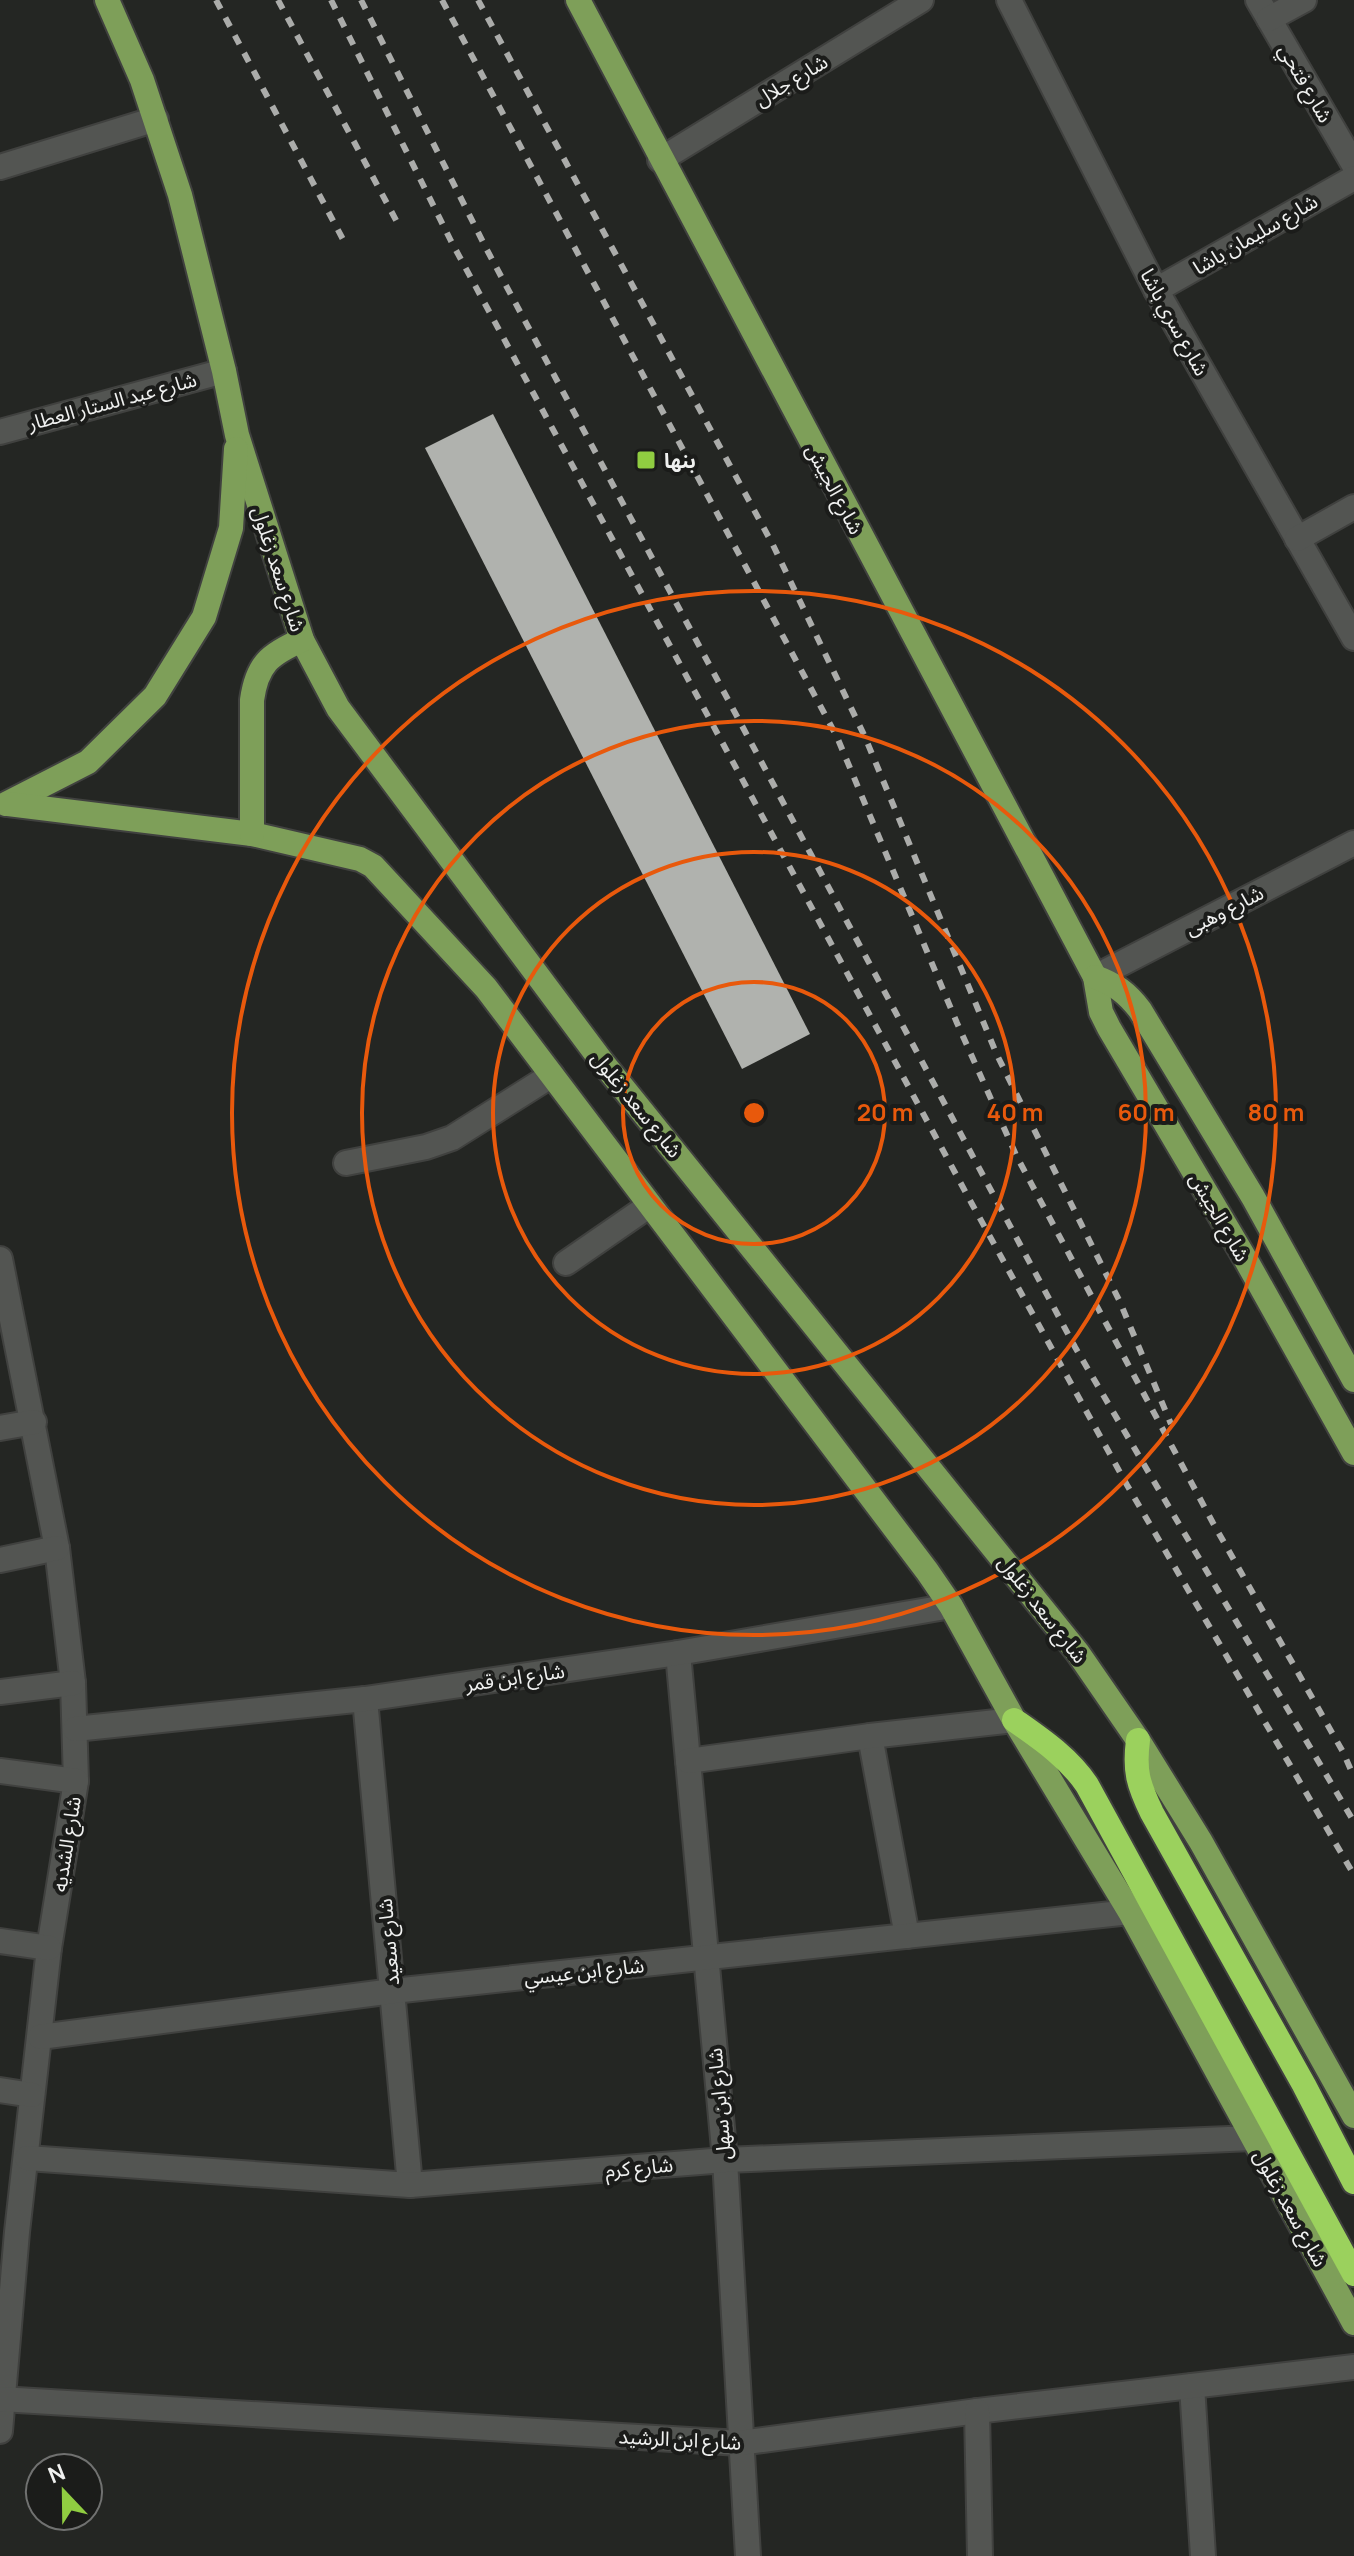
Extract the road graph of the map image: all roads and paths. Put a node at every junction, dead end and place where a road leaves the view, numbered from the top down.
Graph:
1 (107, 0) edge
2 (578, 0) edge
3 (921, 0) edge
4 (1009, 0) edge
5 (1304, 0) edge
6 (1264, 10) edge
7 (156, 119) junction
8 (660, 160) junction
9 (1354, 165) edge
10 (0, 167) edge
11 (1354, 178) edge
12 (1156, 290) junction
13 (224, 371) junction
14 (0, 432) edge
15 (237, 435) junction
16 (1354, 507) edge
17 (1297, 539) junction
18 (1354, 638) edge
19 (302, 640) junction
20 (4, 805) edge
21 (252, 834) junction
22 (1351, 849) edge
23 (1095, 977) junction
24 (552, 1075) junction
25 (346, 1163) dead end
26 (650, 1205) junction
27 (0, 1259) edge
28 (566, 1263) dead end
29 (5, 1300) edge
30 (1354, 1380) edge
31 (34, 1422) junction
32 (0, 1428) edge
33 (1354, 1453) edge
34 (57, 1548) junction
35 (0, 1560) edge
36 (951, 1606) junction
37 (678, 1653) junction
38 (73, 1683) junction
39 (0, 1692) edge
40 (365, 1699) junction
41 (1014, 1720) junction
42 (75, 1729) junction
43 (870, 1736) junction
44 (1138, 1740) junction
45 (688, 1761) junction
46 (0, 1771) edge
47 (76, 1781) junction
48 (1130, 1912) junction
49 (907, 1936) junction
50 (0, 1941) edge
51 (49, 1948) junction
52 (706, 1959) junction
53 (393, 1991) junction
54 (40, 2037) junction
55 (0, 2090) edge
56 (32, 2095) junction
57 (1354, 2116) edge
58 (1253, 2138) junction
59 (27, 2158) junction
60 (725, 2160) junction
61 (1354, 2182) edge
62 (410, 2185) junction
63 (9, 2230) edge
64 (1354, 2274) edge
65 (1354, 2323) edge
66 (1354, 2367) edge
67 (1192, 2386) junction
68 (1, 2399) edge
69 (977, 2411) junction
70 (0, 2431) edge
71 (740, 2443) junction
72 (748, 2556) edge
73 (980, 2556) edge
74 (1203, 2556) edge

1 - 7 main road, شارع سعد زغلول
2 - 8 main road, شارع الجيش
3 - 8 street, شارع جلال
4 - 12 street, شارع سري باشا
5 - 6 street
6 - 9 street, شارع فتحي
7 - 10 street
7 - 13 main road, شارع سعد زغلول
8 - 23 main road, شارع الجيش
11 - 12 street, شارع سليمان باشا
12 - 17 street, شارع سري باشا
13 - 14 street, شارع عبد الستار العطار
13 - 15 main road, شارع سعد زغلول
15 - 19 main road, شارع سعد زغلول
15 - 20 main road
16 - 17 street
17 - 18 street, شارع سري باشا
19 - 21 main road
19 - 44 main road, شارع سعد زغلول
20 - 21 main road, شارع سعد زغلول
21 - 24 main road, شارع سعد زغلول
22 - 23 street, شارع وهبى
23 - 30 main road, شارع الجيش
23 - 33 main road, شارع الجيش
24 - 25 street
24 - 26 main road, شارع سعد زغلول
26 - 28 street
26 - 36 main road, شارع سعد زغلول
27 - 29 street, شارع الشديه
29 - 31 street, شارع الشديه
31 - 32 street
31 - 34 street, شارع الشديه
34 - 35 street
34 - 38 street, شارع الشديه
36 - 37 street, شارع ابن قمر
36 - 41 main road, شارع سعد زغلول
37 - 40 street, شارع ابن قمر
37 - 45 street, شارع ابن سهل
38 - 39 street
38 - 42 street, شارع الشديه
40 - 42 street, شارع ابن قمر
40 - 53 street, شارع سعيد
41 - 43 street
41 - 48 main road, شارع سعد زغلول
41 - 64 highway
42 - 47 street, شارع الشديه
43 - 45 street
43 - 49 street
44 - 57 main road, شارع سعد زغلول
44 - 61 highway
45 - 52 street, شارع ابن سهل
46 - 47 street
47 - 51 street, شارع الشديه
48 - 49 street, شارع ابن عيسي
48 - 58 main road, شارع سعد زغلول
49 - 52 street, شارع ابن عيسي
50 - 51 street
51 - 54 street, شارع الشديه
52 - 53 street, شارع ابن عيسي
52 - 60 street, شارع ابن سهل
53 - 54 street, شارع ابن عيسي
53 - 62 street, شارع سعيد
54 - 56 street, شارع الشديه
55 - 56 street
56 - 59 street, شارع الشديه
58 - 60 street, شارع كرم
58 - 65 main road, شارع سعد زغلول
59 - 62 street, شارع كرم
59 - 63 street, شارع الشديه
60 - 62 street, شارع كرم
60 - 71 street, شارع ابن سهل
63 - 68 street, شارع الشديه
66 - 67 street, شارع ابن الرشيد
67 - 69 street, شارع ابن الرشيد
67 - 74 street
68 - 70 street, شارع الشديه
68 - 71 street, شارع ابن الرشيد
69 - 71 street, شارع ابن الرشيد
69 - 73 street
71 - 72 street, شارع ابن سهل

